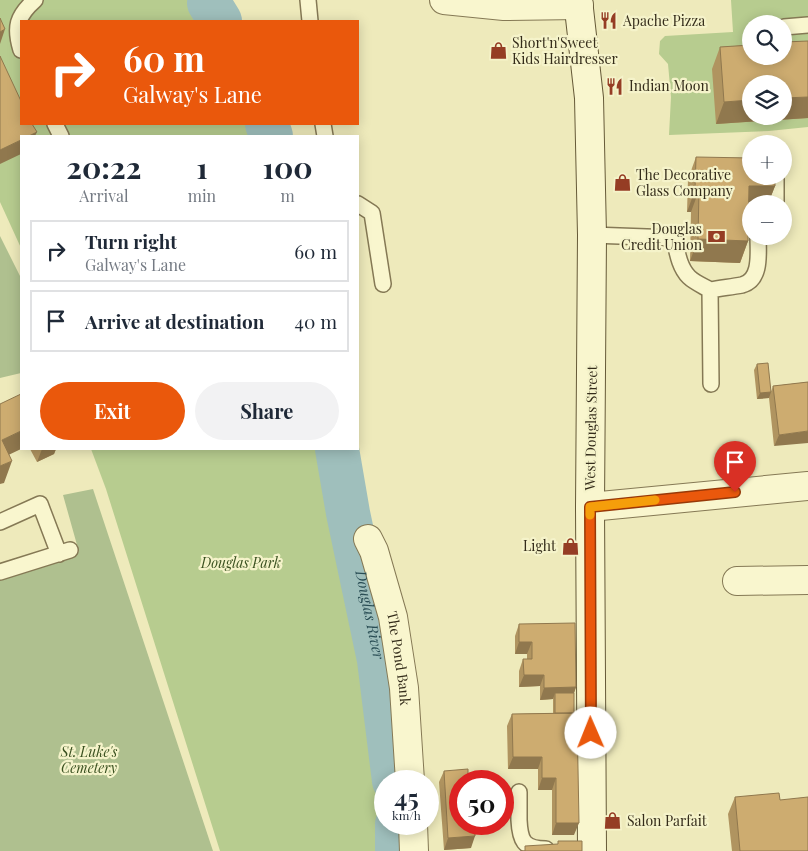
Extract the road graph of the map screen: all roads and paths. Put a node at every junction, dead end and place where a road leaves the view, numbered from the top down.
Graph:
1 (35, 0) edge
2 (308, 0) edge
3 (444, 0) edge
4 (578, 2) edge
5 (310, 20) edge
6 (808, 25) edge
7 (792, 26) edge
8 (20, 46) edge
9 (359, 205) edge
10 (592, 235) junction
11 (758, 245) edge
12 (383, 284) dead end
13 (710, 290) junction
14 (711, 384) dead end
15 (808, 486) edge
16 (590, 507) junction
17 (0, 522) edge
18 (368, 539) dead end
19 (0, 572) edge
20 (808, 580) edge
21 (737, 581) dead end
22 (409, 770) edge
23 (519, 792) dead end
24 (413, 835) edge
25 (556, 849) edge
26 (586, 849) edge
27 (414, 851) edge

1 - 8 lane
2 - 5 lane
3 - 4 main road
4 - 10 main road, West Douglas Street
6 - 7 lane
9 - 12 lane
10 - 13 lane
10 - 16 main road, West Douglas Street
11 - 13 lane
13 - 14 lane
15 - 16 main road
16 - 26 main road, West Douglas Street
17 - 19 lane
18 - 22 main road, The Pond Bank
20 - 21 main road
23 - 25 lane
24 - 27 main road

